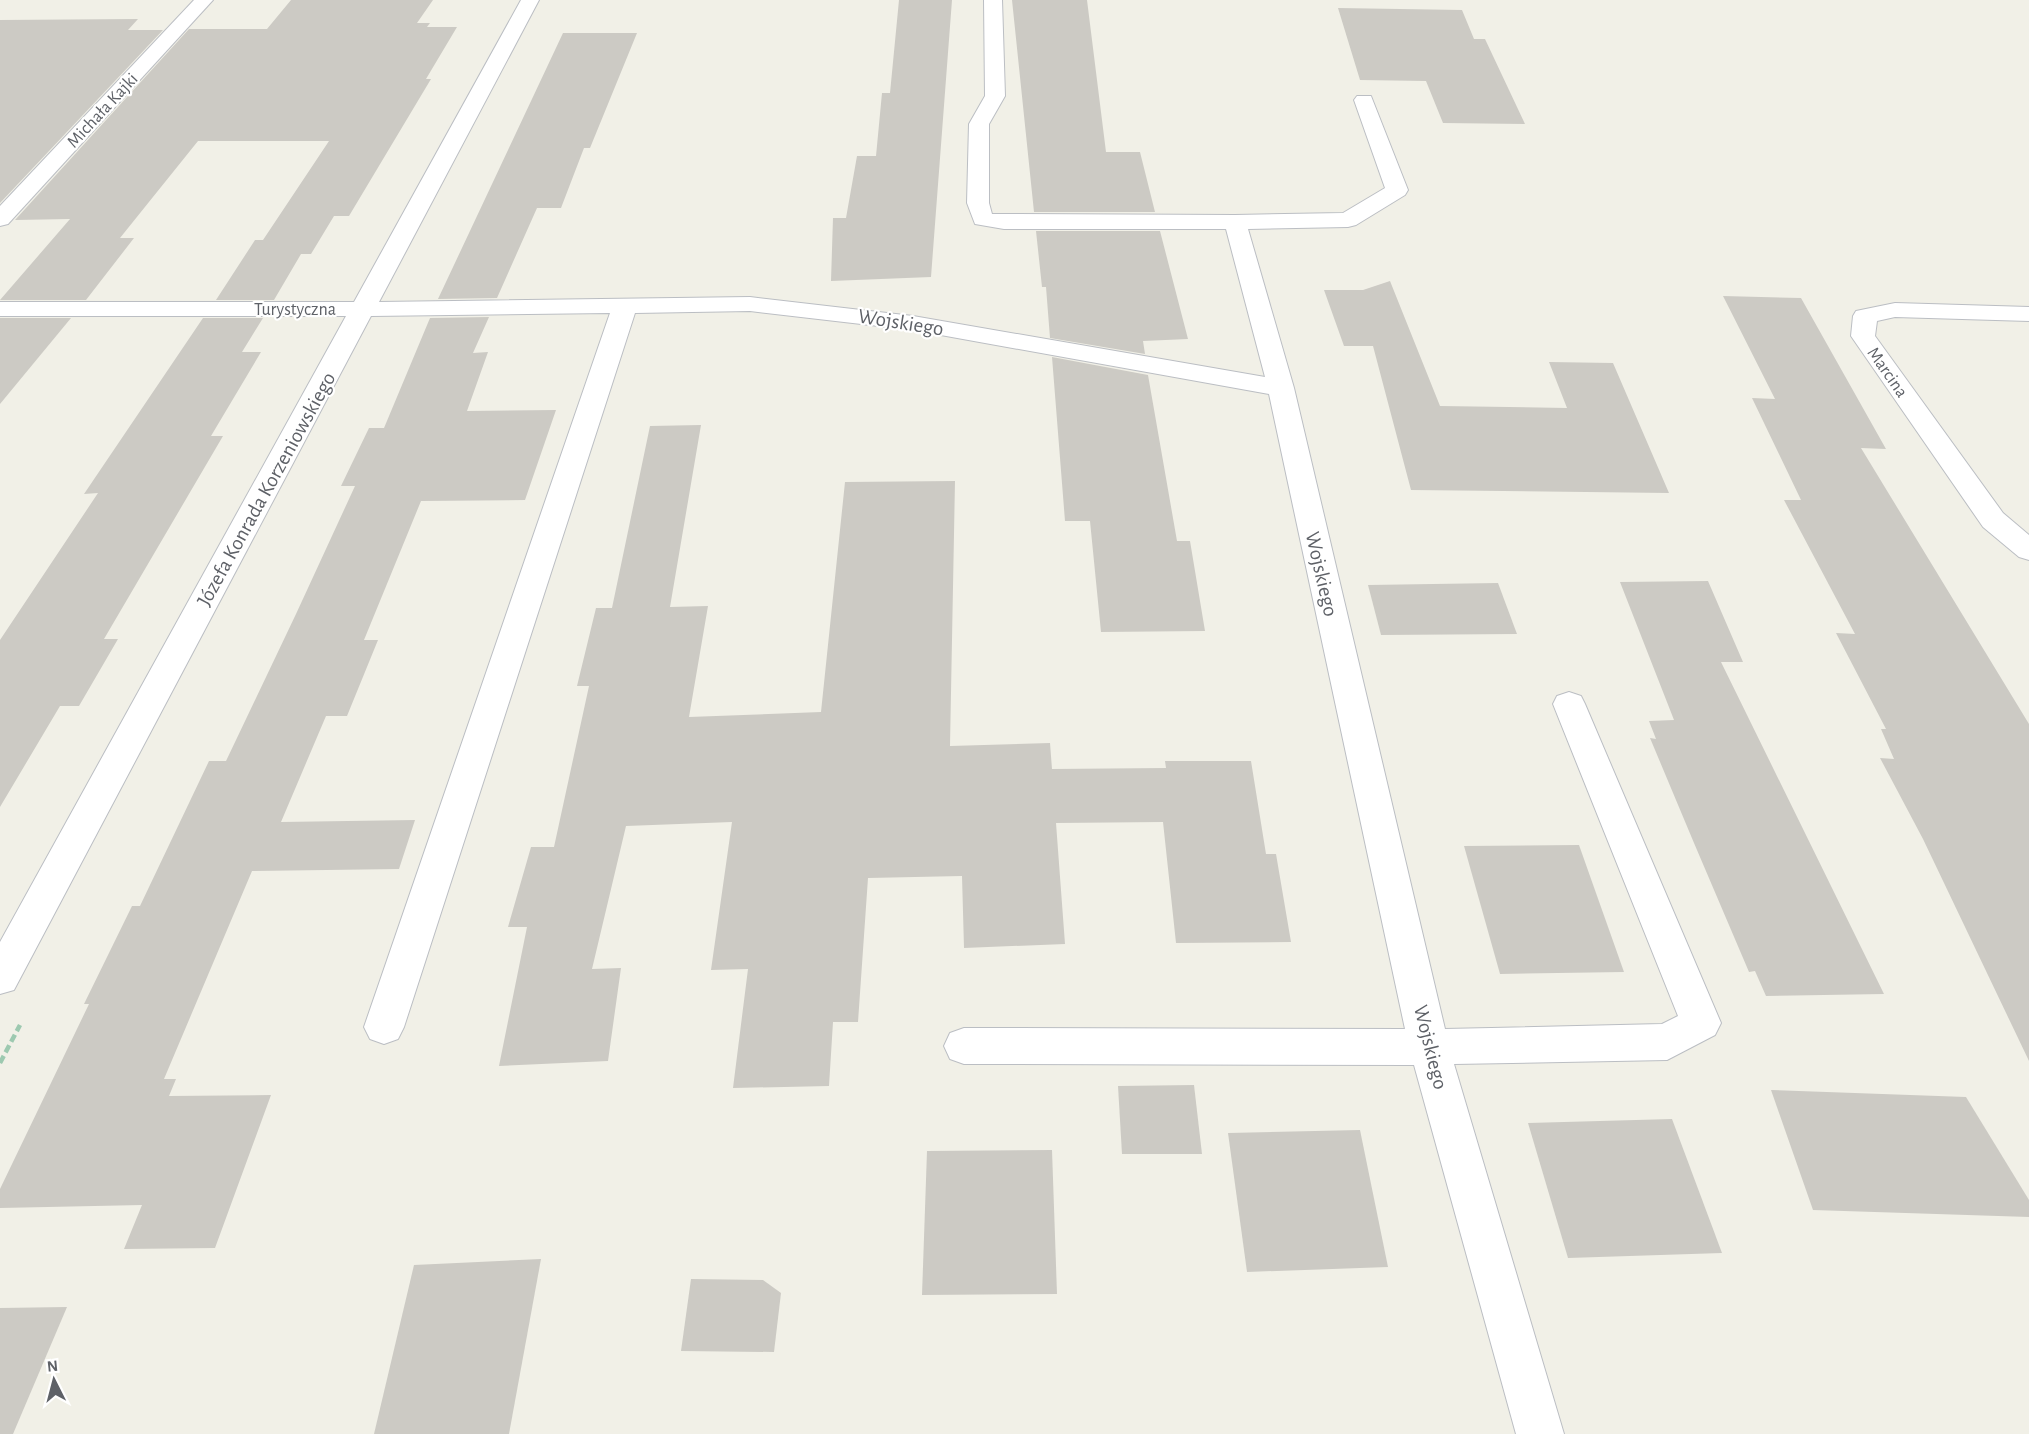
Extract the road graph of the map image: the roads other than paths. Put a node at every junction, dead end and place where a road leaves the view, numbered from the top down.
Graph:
1 (204, 0) edge
2 (530, 0) edge
3 (993, 0) edge
4 (1364, 100) dead end
5 (0, 219) edge
6 (1235, 222) junction
7 (590, 305) joint
8 (625, 305) junction
9 (0, 309) edge
10 (364, 309) junction
11 (2029, 314) edge
12 (1281, 388) junction
13 (2028, 551) edge
14 (1569, 704) dead end
15 (0, 978) edge
16 (384, 1027) dead end
17 (964, 1046) dead end
18 (1429, 1047) junction
19 (1540, 1434) edge

1 - 5 street, Michała Kajki
2 - 10 street, Józefa Konrada Korzeniowskiego
3 - 6 street
4 - 6 street
6 - 12 street
7 - 8 street, Wojskiego
7 - 10 street, Turystyczna
8 - 12 street, Wojskiego
8 - 16 street
9 - 10 street, Turystyczna
10 - 15 street, Józefa Konrada Korzeniowskiego
11 - 13 street, Marcina
12 - 18 street, Wojskiego
14 - 18 street
17 - 18 street
18 - 19 street, Wojskiego

